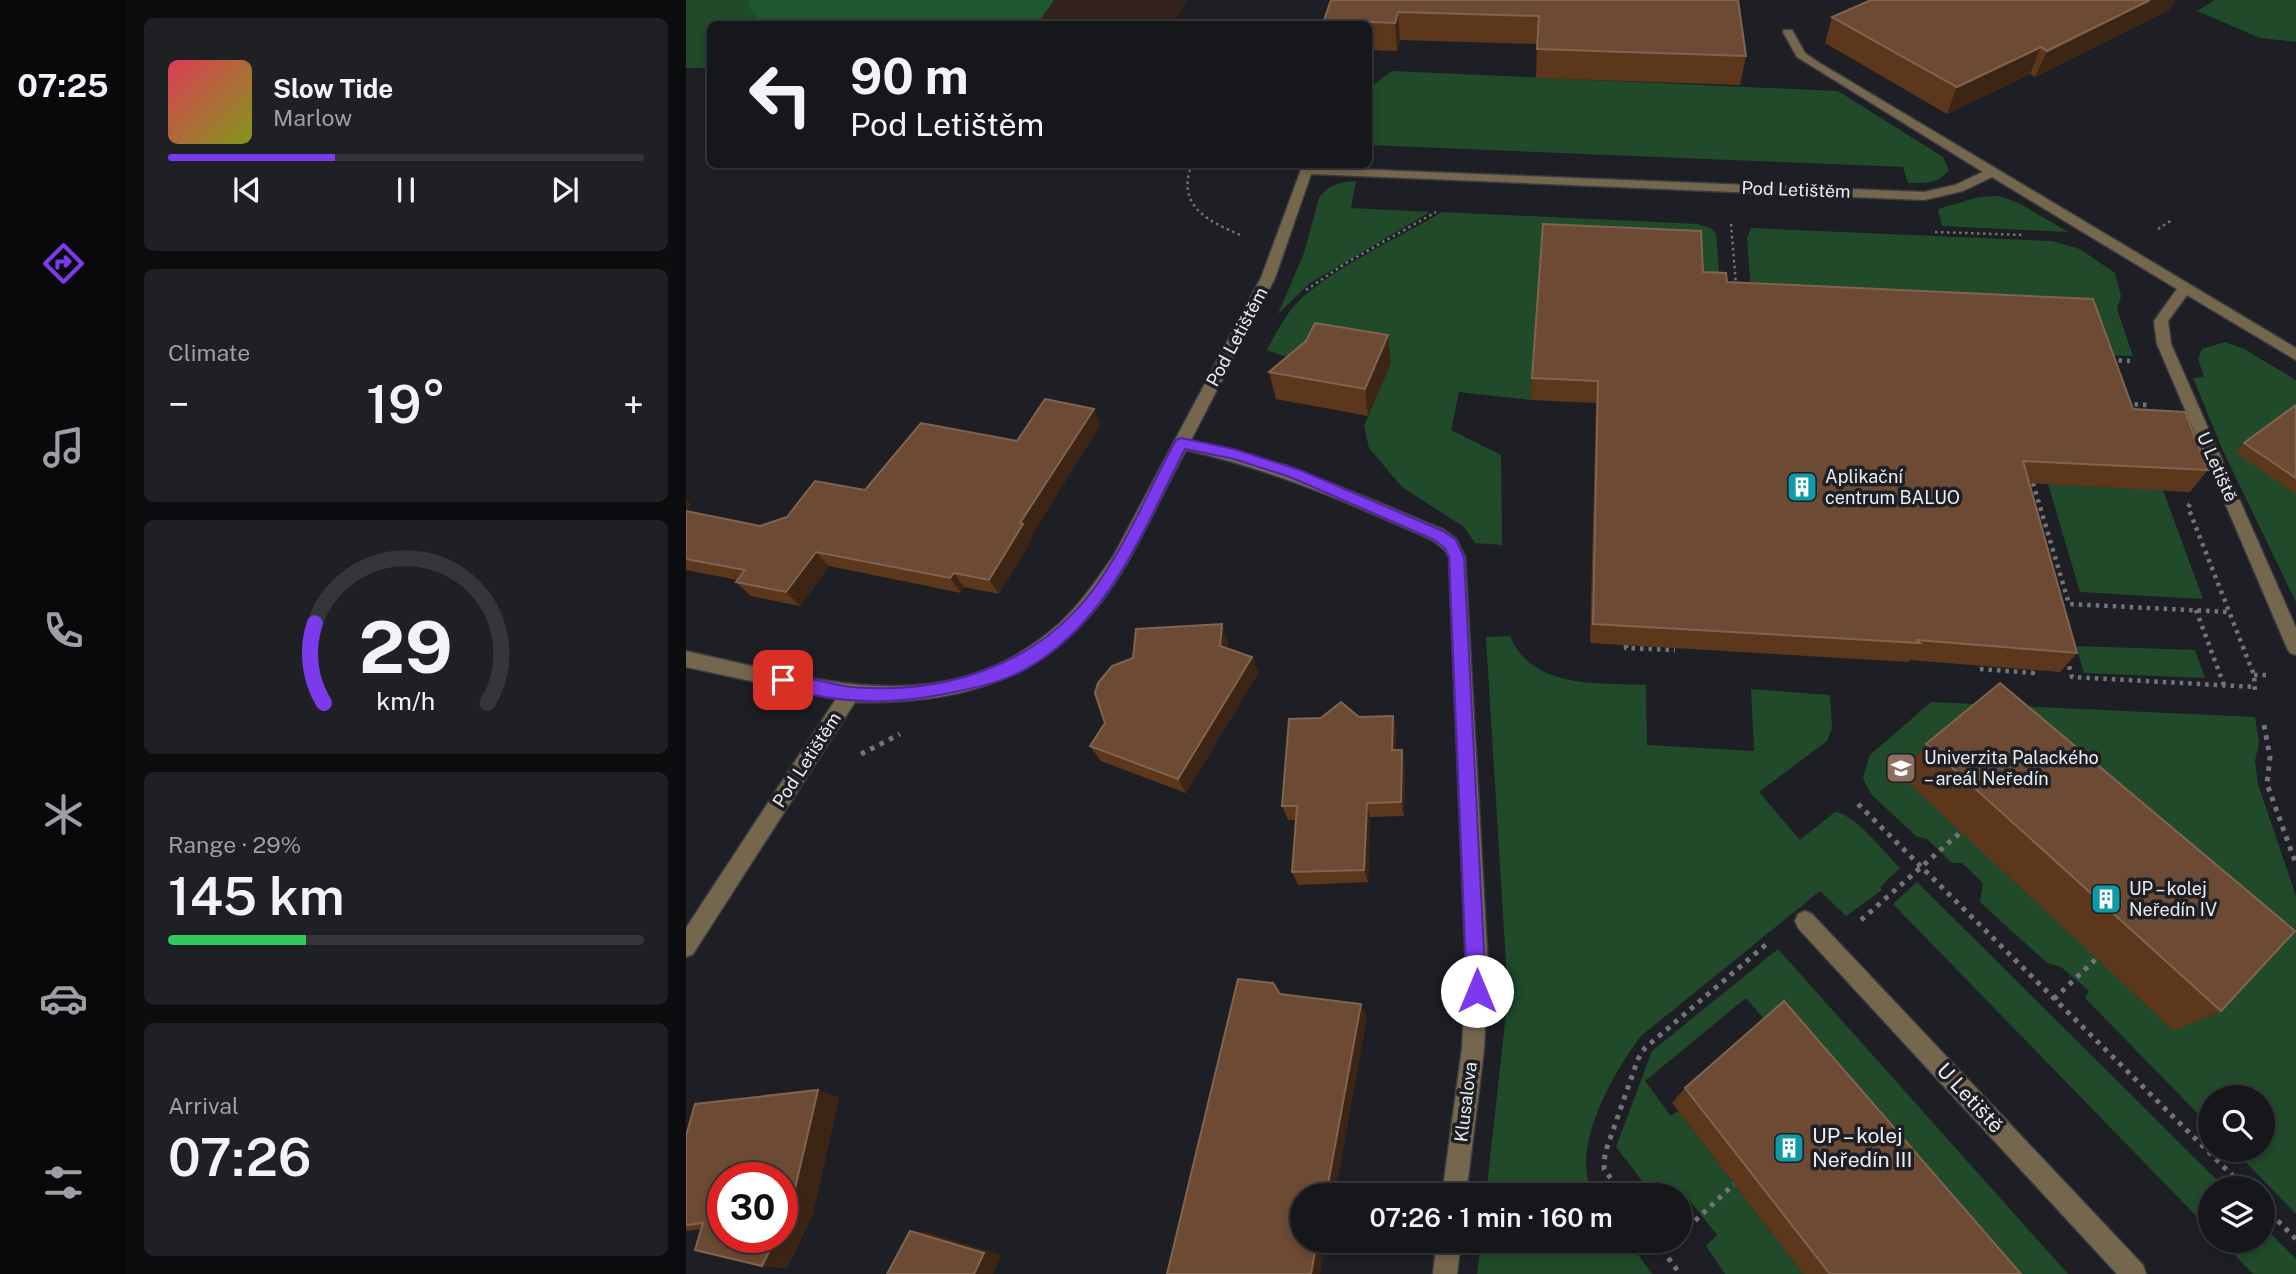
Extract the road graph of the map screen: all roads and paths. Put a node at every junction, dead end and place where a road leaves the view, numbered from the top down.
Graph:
1 (1788, 32) dead end
2 (1191, 168) edge
3 (1993, 172) junction
4 (1424, 208) dead end
5 (1731, 223) dead end
6 (1925, 231) dead end
7 (2036, 236) dead end
8 (1279, 250) junction
9 (2184, 289) junction
10 (1737, 291) edge
11 (1302, 294) dead end
12 (2296, 355) edge
13 (2102, 359) edge
14 (2143, 361) dead end
15 (2117, 403) edge
16 (2161, 405) dead end
17 (1181, 443) junction
18 (2033, 483) edge
19 (2192, 499) edge
20 (2069, 604) junction
21 (2196, 610) junction
22 (2229, 612) junction
23 (2066, 615) edge
24 (1626, 645) edge
25 (2064, 648) edge
26 (2296, 648) edge
27 (1675, 650) edge
28 (686, 659) edge
29 (1980, 669) edge
30 (2031, 669) edge
31 (2254, 675) junction
32 (2273, 675) dead end
33 (2224, 685) junction
34 (850, 694) junction
35 (2264, 725) dead end
36 (1858, 804) dead end
37 (1961, 832) edge
38 (2296, 864) edge
39 (1921, 867) junction
40 (1805, 921) dead end
41 (1852, 927) dead end
42 (1778, 934) dead end
43 (686, 947) edge
44 (2096, 959) dead end
45 (2054, 999) junction
46 (2233, 1176) edge
47 (1456, 1183) edge
48 (1615, 1183) edge
49 (1734, 1184) edge
50 (2275, 1218) edge
51 (1692, 1224) edge
52 (2296, 1239) edge
53 (1448, 1253) edge
54 (1664, 1253) edge
55 (1445, 1274) edge
56 (1680, 1274) edge
57 (2134, 1274) edge

1 - 3 street
2 - 8 path
3 - 8 street, Pod Letištěm
3 - 9 street
4 - 11 path
5 - 10 path
6 - 7 path
8 - 17 street, Pod Letištěm
9 - 12 street
9 - 26 street, U Letiště
13 - 14 path
15 - 16 path
17 - 34 street, Pod Letištěm
17 - 47 street, Klusalova
18 - 20 path
19 - 22 path
20 - 21 path
20 - 23 path
21 - 22 path
21 - 33 path
22 - 31 path
24 - 27 path
25 - 33 path
28 - 34 street
29 - 30 path
31 - 32 path
31 - 33 path
34 - 43 street, Pod Letištěm
35 - 38 path
36 - 39 path
37 - 39 path
39 - 41 path
39 - 45 path
40 - 57 street, U Letiště
42 - 48 path
44 - 45 path
45 - 46 path
49 - 51 path
50 - 52 path
53 - 55 street
54 - 56 path

